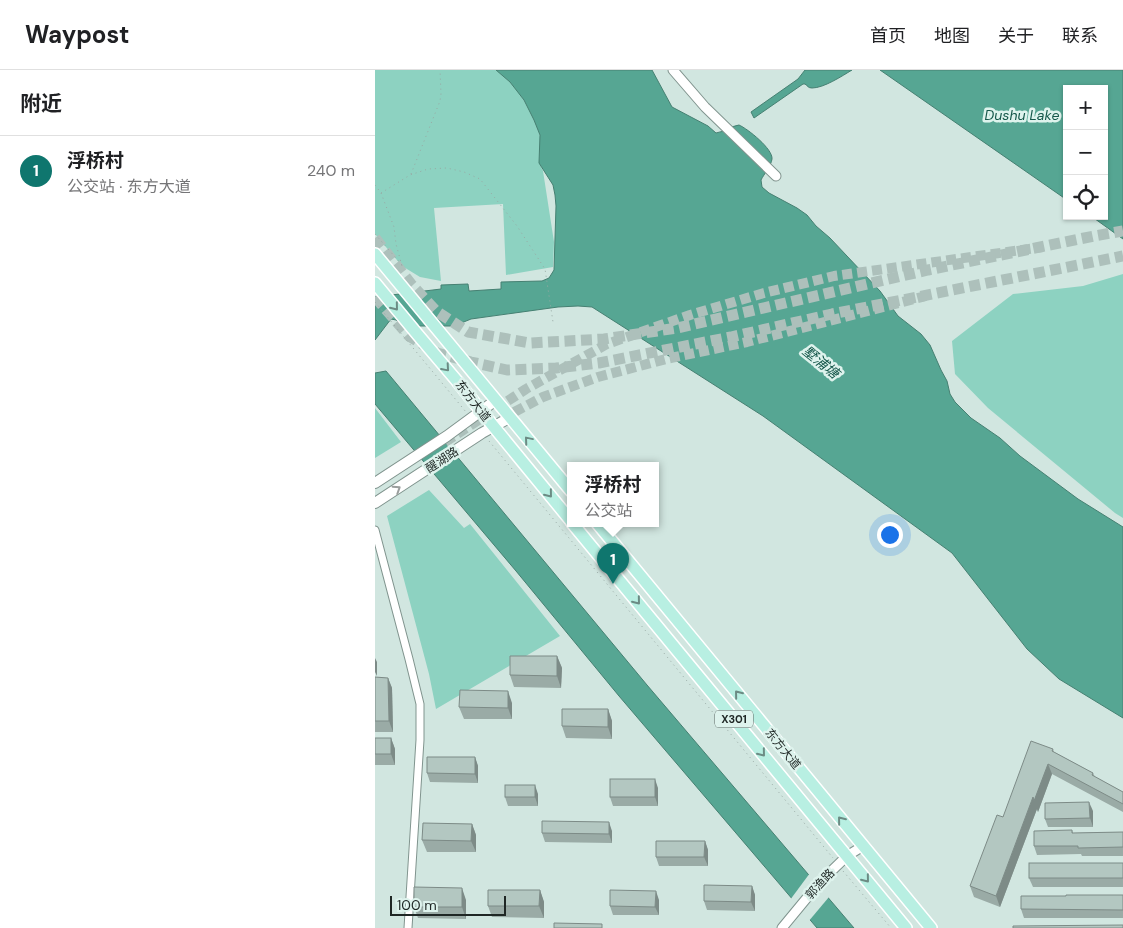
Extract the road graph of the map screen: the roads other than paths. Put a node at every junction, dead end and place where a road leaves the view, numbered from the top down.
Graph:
1 (673, 70) edge
2 (775, 175) dead end
3 (375, 254) edge
4 (375, 283) edge
5 (496, 400) junction
6 (481, 411) junction
7 (509, 418) junction
8 (494, 427) junction
9 (375, 483) edge
10 (567, 486) edge
11 (375, 503) edge
12 (567, 517) edge
13 (575, 527) edge
14 (600, 527) edge
15 (375, 530) edge
16 (863, 846) junction
17 (847, 856) junction
18 (408, 928) edge
19 (782, 928) edge
20 (907, 928) edge
21 (931, 928) edge

1 - 2 street
3 - 5 main road, 东方大道
4 -> 6 main road, 东方大道 / X301
5 - 6 main road, 醒湖路
5 - 7 main road, 东方大道
6 - 8 main road, 东方大道 / X301
6 - 9 main road, 醒湖路
7 - 8 main road, 醒湖路
10 -> 7 main road, 东方大道
11 -> 8 main road, 醒湖路
8 -> 12 main road, 东方大道 / X301
13 -> 17 main road, 东方大道 / X301
16 -> 14 main road, 东方大道 / X301
15 - 18 street
16 - 17 street, 郭渔路
16 - 21 main road, 东方大道 / X301
17 - 19 street, 郭渔路
17 -> 20 main road, 东方大道 / X301

